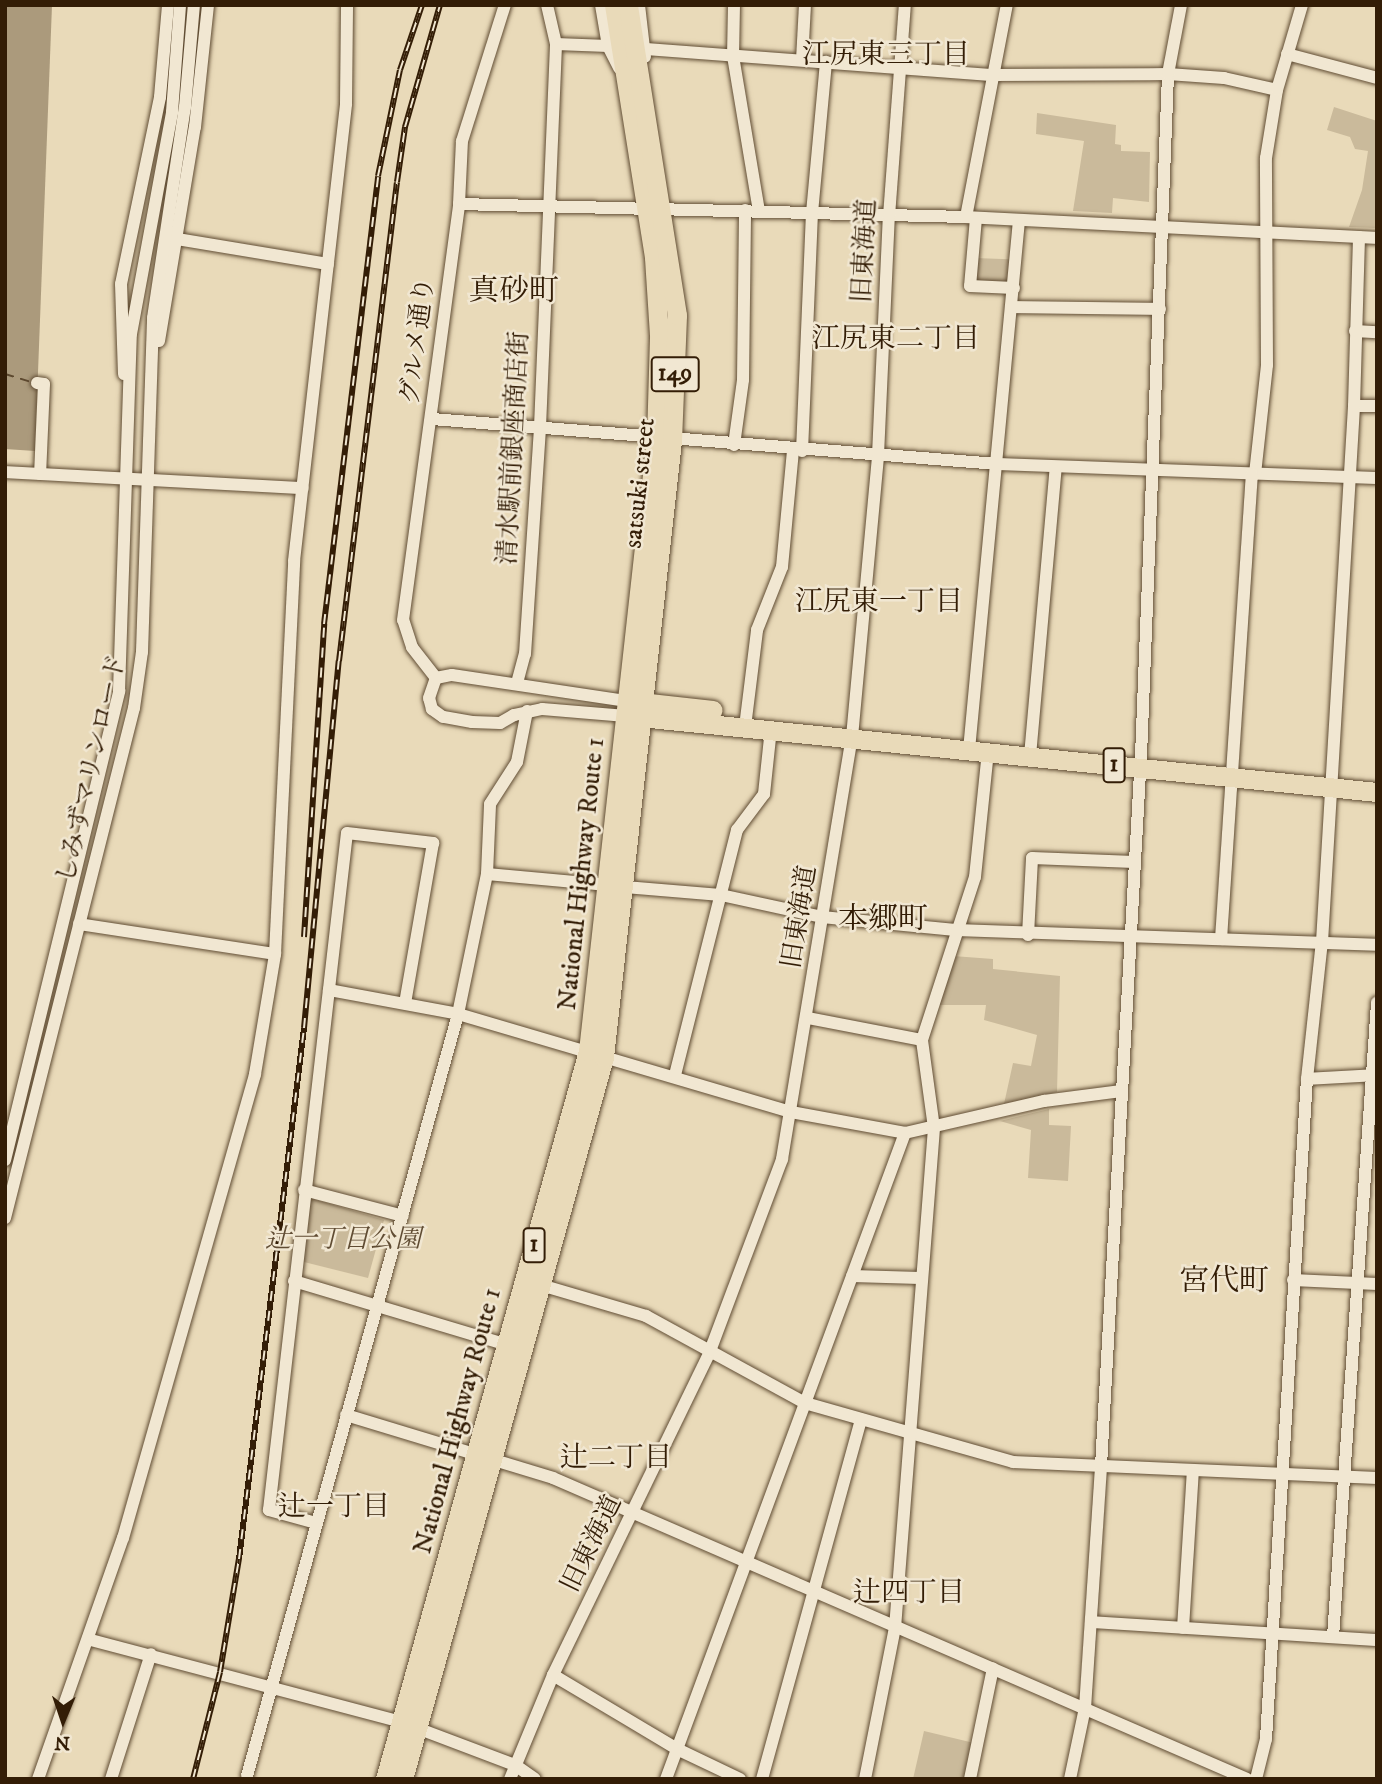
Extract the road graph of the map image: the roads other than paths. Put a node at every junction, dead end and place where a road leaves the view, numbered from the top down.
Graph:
1 (168, 5) edge
2 (180, 5) edge
3 (194, 5) edge
4 (208, 5) edge
5 (347, 5) edge
6 (505, 5) edge
7 (547, 5) edge
8 (601, 5) edge
9 (614, 5) edge
10 (628, 5) edge
11 (639, 5) edge
12 (734, 5) edge
13 (805, 5) edge
14 (905, 5) edge
15 (1007, 5) edge
16 (1181, 5) edge
17 (1302, 5) edge
18 (556, 44) junction
19 (627, 46) junction
20 (1287, 54) junction
21 (733, 56) junction
22 (802, 60) junction
23 (826, 62) junction
24 (1377, 64) edge
25 (900, 68) junction
26 (1168, 74) junction
27 (994, 75) junction
28 (1374, 77) edge
29 (1277, 90) junction
30 (459, 204) junction
31 (548, 205) junction
32 (654, 209) junction
33 (745, 210) junction
34 (759, 211) junction
35 (812, 213) junction
36 (889, 216) junction
37 (971, 218) junction
38 (1019, 220) junction
39 (1162, 225) junction
40 (1266, 231) junction
41 (1359, 237) junction
42 (171, 238) junction
43 (1377, 238) edge
44 (328, 264) junction
45 (1014, 288) junction
46 (1014, 307) junction
47 (1160, 309) junction
48 (1355, 331) junction
49 (1377, 331) edge
50 (37, 383) dead end
51 (1354, 406) junction
52 (1377, 406) edge
53 (130, 409) junction
54 (432, 419) junction
55 (540, 427) junction
56 (664, 439) junction
57 (734, 445) junction
58 (798, 451) junction
59 (878, 455) junction
60 (997, 464) junction
61 (1056, 467) junction
62 (1153, 469) junction
63 (5, 472) edge
64 (40, 474) junction
65 (1253, 474) junction
66 (1349, 477) junction
67 (129, 478) junction
68 (149, 478) junction
69 (1377, 478) edge
70 (303, 488) junction
71 (436, 678) junction
72 (516, 683) junction
73 (634, 709) junction
74 (527, 711) junction
75 (746, 720) junction
76 (771, 729) junction
77 (853, 731) junction
78 (976, 746) junction
79 (1030, 751) junction
80 (1140, 762) junction
81 (1231, 771) junction
82 (1377, 780) edge
83 (1332, 781) junction
84 (1377, 792) edge
85 (1134, 862) junction
86 (487, 874) junction
87 (616, 886) junction
88 (721, 895) junction
89 (822, 917) junction
90 (79, 924) junction
91 (954, 930) junction
92 (1028, 935) junction
93 (1129, 937) junction
94 (1221, 939) junction
95 (1322, 942) junction
96 (1377, 945) edge
97 (275, 954) junction
98 (329, 990) junction
99 (405, 1003) junction
100 (1377, 1003) edge
101 (458, 1014) junction
102 (808, 1018) junction
103 (922, 1040) junction
104 (596, 1054) junction
105 (675, 1075) junction
106 (1373, 1076) edge
107 (1307, 1079) junction
108 (1121, 1091) junction
109 (791, 1112) junction
110 (934, 1128) junction
111 (905, 1133) junction
112 (5, 1160) edge
113 (304, 1190) junction
114 (403, 1216) junction
115 (5, 1218) edge
116 (852, 1276) junction
117 (920, 1278) junction
118 (1293, 1280) junction
119 (294, 1281) junction
120 (533, 1282) junction
121 (1354, 1283) junction
122 (1377, 1284) edge
123 (377, 1304) junction
124 (509, 1345) junction
125 (710, 1351) junction
126 (805, 1403) junction
127 (346, 1415) junction
128 (861, 1419) junction
129 (910, 1432) junction
130 (485, 1457) junction
131 (1101, 1466) junction
132 (1193, 1471) junction
133 (1282, 1475) junction
134 (1344, 1477) junction
135 (1377, 1478) edge
136 (632, 1513) junction
137 (316, 1523) junction
138 (748, 1562) junction
139 (814, 1593) junction
140 (1091, 1622) junction
141 (895, 1628) junction
142 (1183, 1628) junction
143 (1272, 1633) junction
144 (1334, 1637) junction
145 (90, 1640) junction
146 (1377, 1640) edge
147 (151, 1654) junction
148 (993, 1668) junction
149 (553, 1675) junction
150 (272, 1685) junction
151 (1085, 1708) junction
152 (409, 1725) junction
153 (677, 1749) junction
154 (515, 1765) junction
155 (247, 1776) dead end
156 (38, 1779) edge
157 (111, 1779) edge
158 (385, 1779) edge
159 (403, 1779) edge
160 (510, 1779) edge
161 (535, 1779) edge
162 (666, 1779) edge
163 (740, 1779) edge
164 (762, 1779) edge
165 (865, 1779) edge
166 (970, 1779) edge
167 (1070, 1779) edge
168 (1247, 1779) edge
169 (1256, 1779) edge

1 - 53 street
2 - 53 street, しみずマリンロード
3 - 42 street
4 - 42 street
5 - 44 street
6 - 30 street, グルメ通り
7 - 18 street, 清水駅前銀座商店街
8 - 19 street
9 - 19 highway, 149
10 - 19 highway, 149
11 - 19 street
12 - 21 street
13 - 22 street
14 - 25 street, 旧東海道
15 - 27 street
16 - 26 street
17 - 20 street
18 - 19 street
18 - 31 street, 清水駅前銀座商店街
19 - 21 street
19 - 32 highway, satsuki street / 149
20 - 28 street
20 - 29 street
21 - 22 street
21 - 34 street
22 - 23 street
23 - 25 street
23 - 35 street
24 - 28 street
25 - 27 street
25 - 36 street, 旧東海道
26 - 27 street
26 - 29 street
26 - 39 street
27 - 37 street
29 - 40 street
30 - 31 street
30 - 54 street, グルメ通り
31 - 32 street
31 - 55 street, 清水駅前銀座商店街
32 - 33 street
32 - 56 highway, satsuki street / 149
33 - 34 street
33 - 57 street
34 - 35 street
35 - 36 street
35 - 58 street
36 - 37 street
36 - 59 street, 旧東海道
37 - 38 street
37 - 45 street
38 - 39 street
38 - 45 street
39 - 40 street
39 - 47 street
40 - 41 street
40 - 65 street
41 - 43 street
41 - 48 street
42 - 44 street
42 - 68 street, しみずマリンロード
44 - 70 street
45 - 46 street
46 - 47 street
46 - 60 street
47 - 62 street
48 - 49 street
48 - 51 street
50 - 64 street
51 - 52 street
51 - 66 street
53 - 67 street, しみずマリンロード
54 - 55 street
54 - 71 street, グルメ通り
55 - 56 street
55 - 72 street, 清水駅前銀座商店街
56 - 57 street
56 - 73 highway, satsuki street / 149
57 - 58 street
58 - 59 street
58 - 75 street
59 - 60 street
59 - 77 street, 旧東海道
60 - 61 street
60 - 78 street
61 - 62 street
61 - 79 street
62 - 65 street
62 - 80 street
63 - 64 street
64 - 67 street
65 - 66 street
65 - 81 street
66 - 69 street
66 - 83 street
67 - 68 street
67 - 112 street, しみずマリンロード
68 - 70 street
68 - 90 street, しみずマリンロード
70 - 97 street
71 - 72 street
71 - 74 street
72 - 73 street
73 - 74 street
73 - 75 highway, National Highway Route 1 / 1
73 - 87 highway, National Highway Route 1 / 1
74 - 86 street
75 - 76 highway, National Highway Route 1 / 1
75 - 77 highway, National Highway Route 1 / 1
76 - 77 highway, National Highway Route 1 / 1
76 - 88 street
77 - 78 highway, National Highway Route 1 / 1
77 - 89 street, 旧東海道
78 - 79 highway, National Highway Route 1 / 1
78 - 91 street
79 - 80 highway, National Highway Route 1 / 1
80 - 81 highway, National Highway Route 1 / 1
80 - 85 street
81 - 83 highway, National Highway Route 1 / 1
81 - 94 street
82 - 83 highway, National Highway Route 1 / 1
83 - 84 highway, National Highway Route 1 / 1
83 - 95 street
85 - 92 street
85 - 93 street
86 - 87 street
86 - 101 street
87 - 88 street
87 - 104 highway, National Highway Route 1 / 1
88 - 89 street
88 - 105 street
89 - 91 street
89 - 102 street, 旧東海道
90 - 97 street
90 - 115 street, しみずマリンロード
91 - 92 street
91 - 103 street
92 - 93 street
93 - 94 street
93 - 108 street
94 - 95 street
95 - 96 street
95 - 107 street
97 - 145 street
98 - 99 street
98 - 99 street
98 - 113 street
99 - 101 street
100 - 106 street
101 - 104 street
101 - 114 street
102 - 103 street
102 - 109 street, 旧東海道
103 - 110 street
104 - 105 street
104 - 120 highway, National Highway Route 1 / 1
105 - 109 street
106 - 107 street
106 - 121 street
107 - 118 street
108 - 110 street
108 - 131 street
109 - 111 street
109 - 125 street, 旧東海道
110 - 111 street
110 - 117 street
111 - 116 street
113 - 114 street
113 - 119 street
114 - 123 street
116 - 117 street
116 - 126 street
117 - 129 street
118 - 121 street
118 - 133 street
119 - 123 street
119 - 137 street
120 - 124 highway, National Highway Route 1 / 1
120 - 125 street
120 - 130 highway, National Highway Route 1 / 1
121 - 122 street
121 - 134 street
123 - 124 street
123 - 127 street
124 - 130 highway, National Highway Route 1 / 1
125 - 126 street
125 - 136 street, 旧東海道
126 - 128 street
126 - 138 street
127 - 130 street
127 - 137 street
128 - 129 street
128 - 139 street
129 - 131 street
129 - 141 street
130 - 136 street
130 - 152 highway, National Highway Route 1 / 1
131 - 132 street
131 - 140 street
132 - 133 street
132 - 142 street
133 - 134 street
133 - 143 street
134 - 135 street
134 - 144 street
136 - 138 street
136 - 149 street, 旧東海道
137 - 150 street
138 - 139 street
138 - 153 street
139 - 141 street
139 - 164 street
140 - 142 street
140 - 151 street
141 - 148 street
141 - 165 street
142 - 143 street
143 - 144 street
143 - 169 street
144 - 146 street
145 - 147 street
145 - 156 street
147 - 150 street
147 - 157 street
148 - 151 street
148 - 166 street
149 - 153 street
149 - 154 street, 旧東海道
150 - 152 street
150 - 155 street
151 - 167 street
151 - 168 street
152 - 154 street
152 - 158 highway, National Highway Route 1 / 1
152 - 159 highway, National Highway Route 1 / 1
153 - 162 street
153 - 163 street
154 - 160 street, 旧東海道
154 - 161 street

